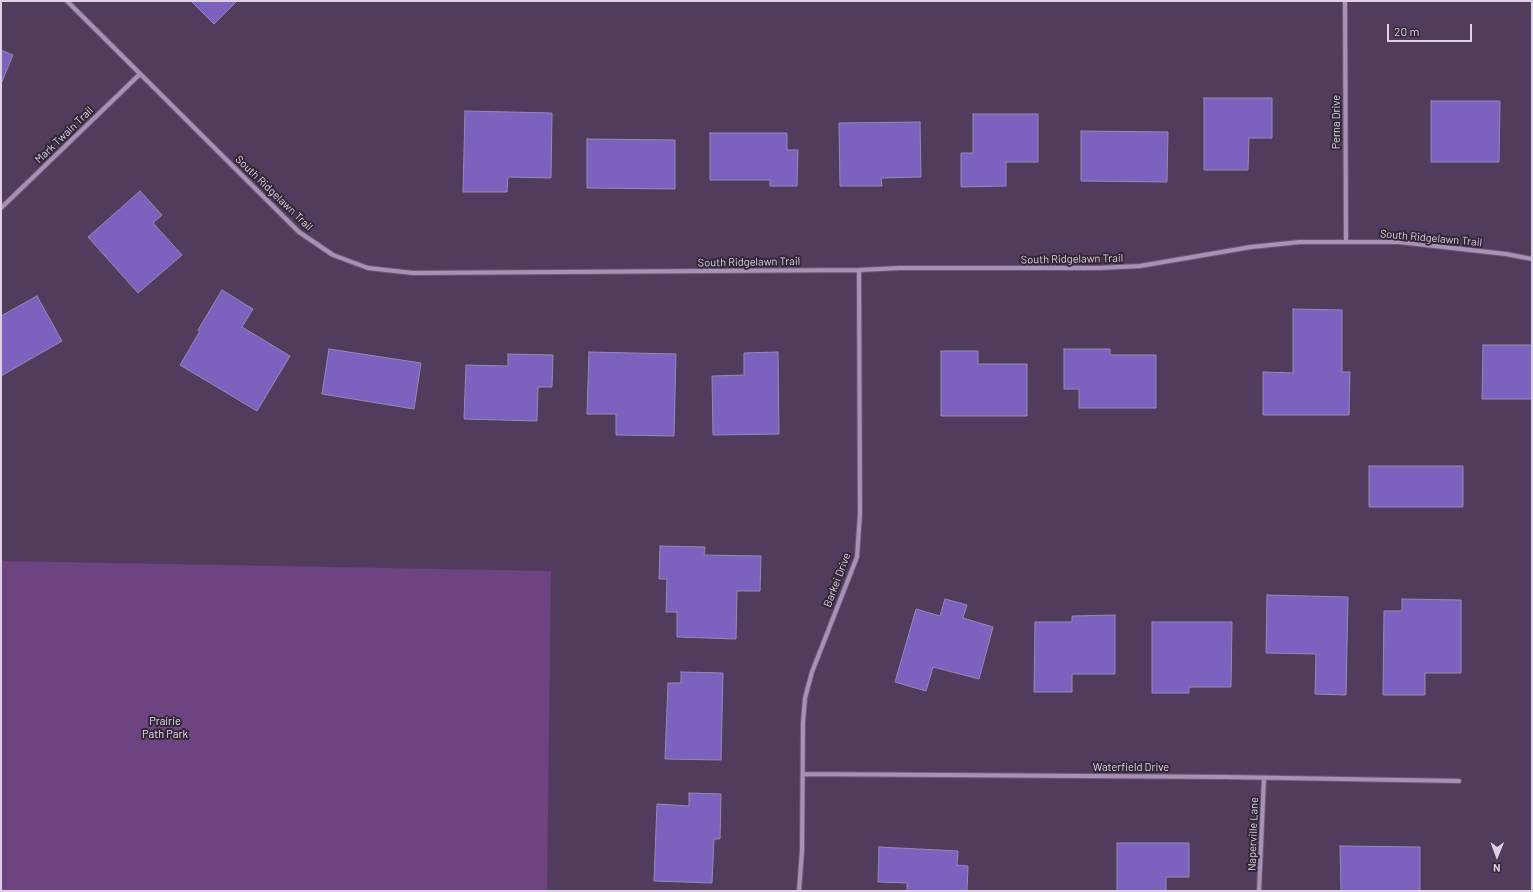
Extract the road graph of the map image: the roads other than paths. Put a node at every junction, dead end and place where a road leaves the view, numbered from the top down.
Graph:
1 (67, 1) edge
2 (1345, 1) edge
3 (140, 74) junction
4 (1, 208) edge
5 (1346, 242) junction
6 (1532, 259) edge
7 (859, 270) junction
8 (803, 774) junction
9 (1264, 778) junction
10 (1459, 781) dead end
11 (799, 891) edge
12 (1259, 891) edge

1 - 3 street, South Ridgelawn Trail
2 - 5 street, Perna Drive
3 - 4 street, Mark Twain Trail
3 - 7 street, South Ridgelawn Trail
5 - 6 street, South Ridgelawn Trail
5 - 7 street, South Ridgelawn Trail
7 - 8 street, Barkei Drive
8 - 9 street, Waterfield Drive
8 - 11 street, Barkei Drive
9 - 10 street, Waterfield Drive
9 - 12 street, Naperville Lane

